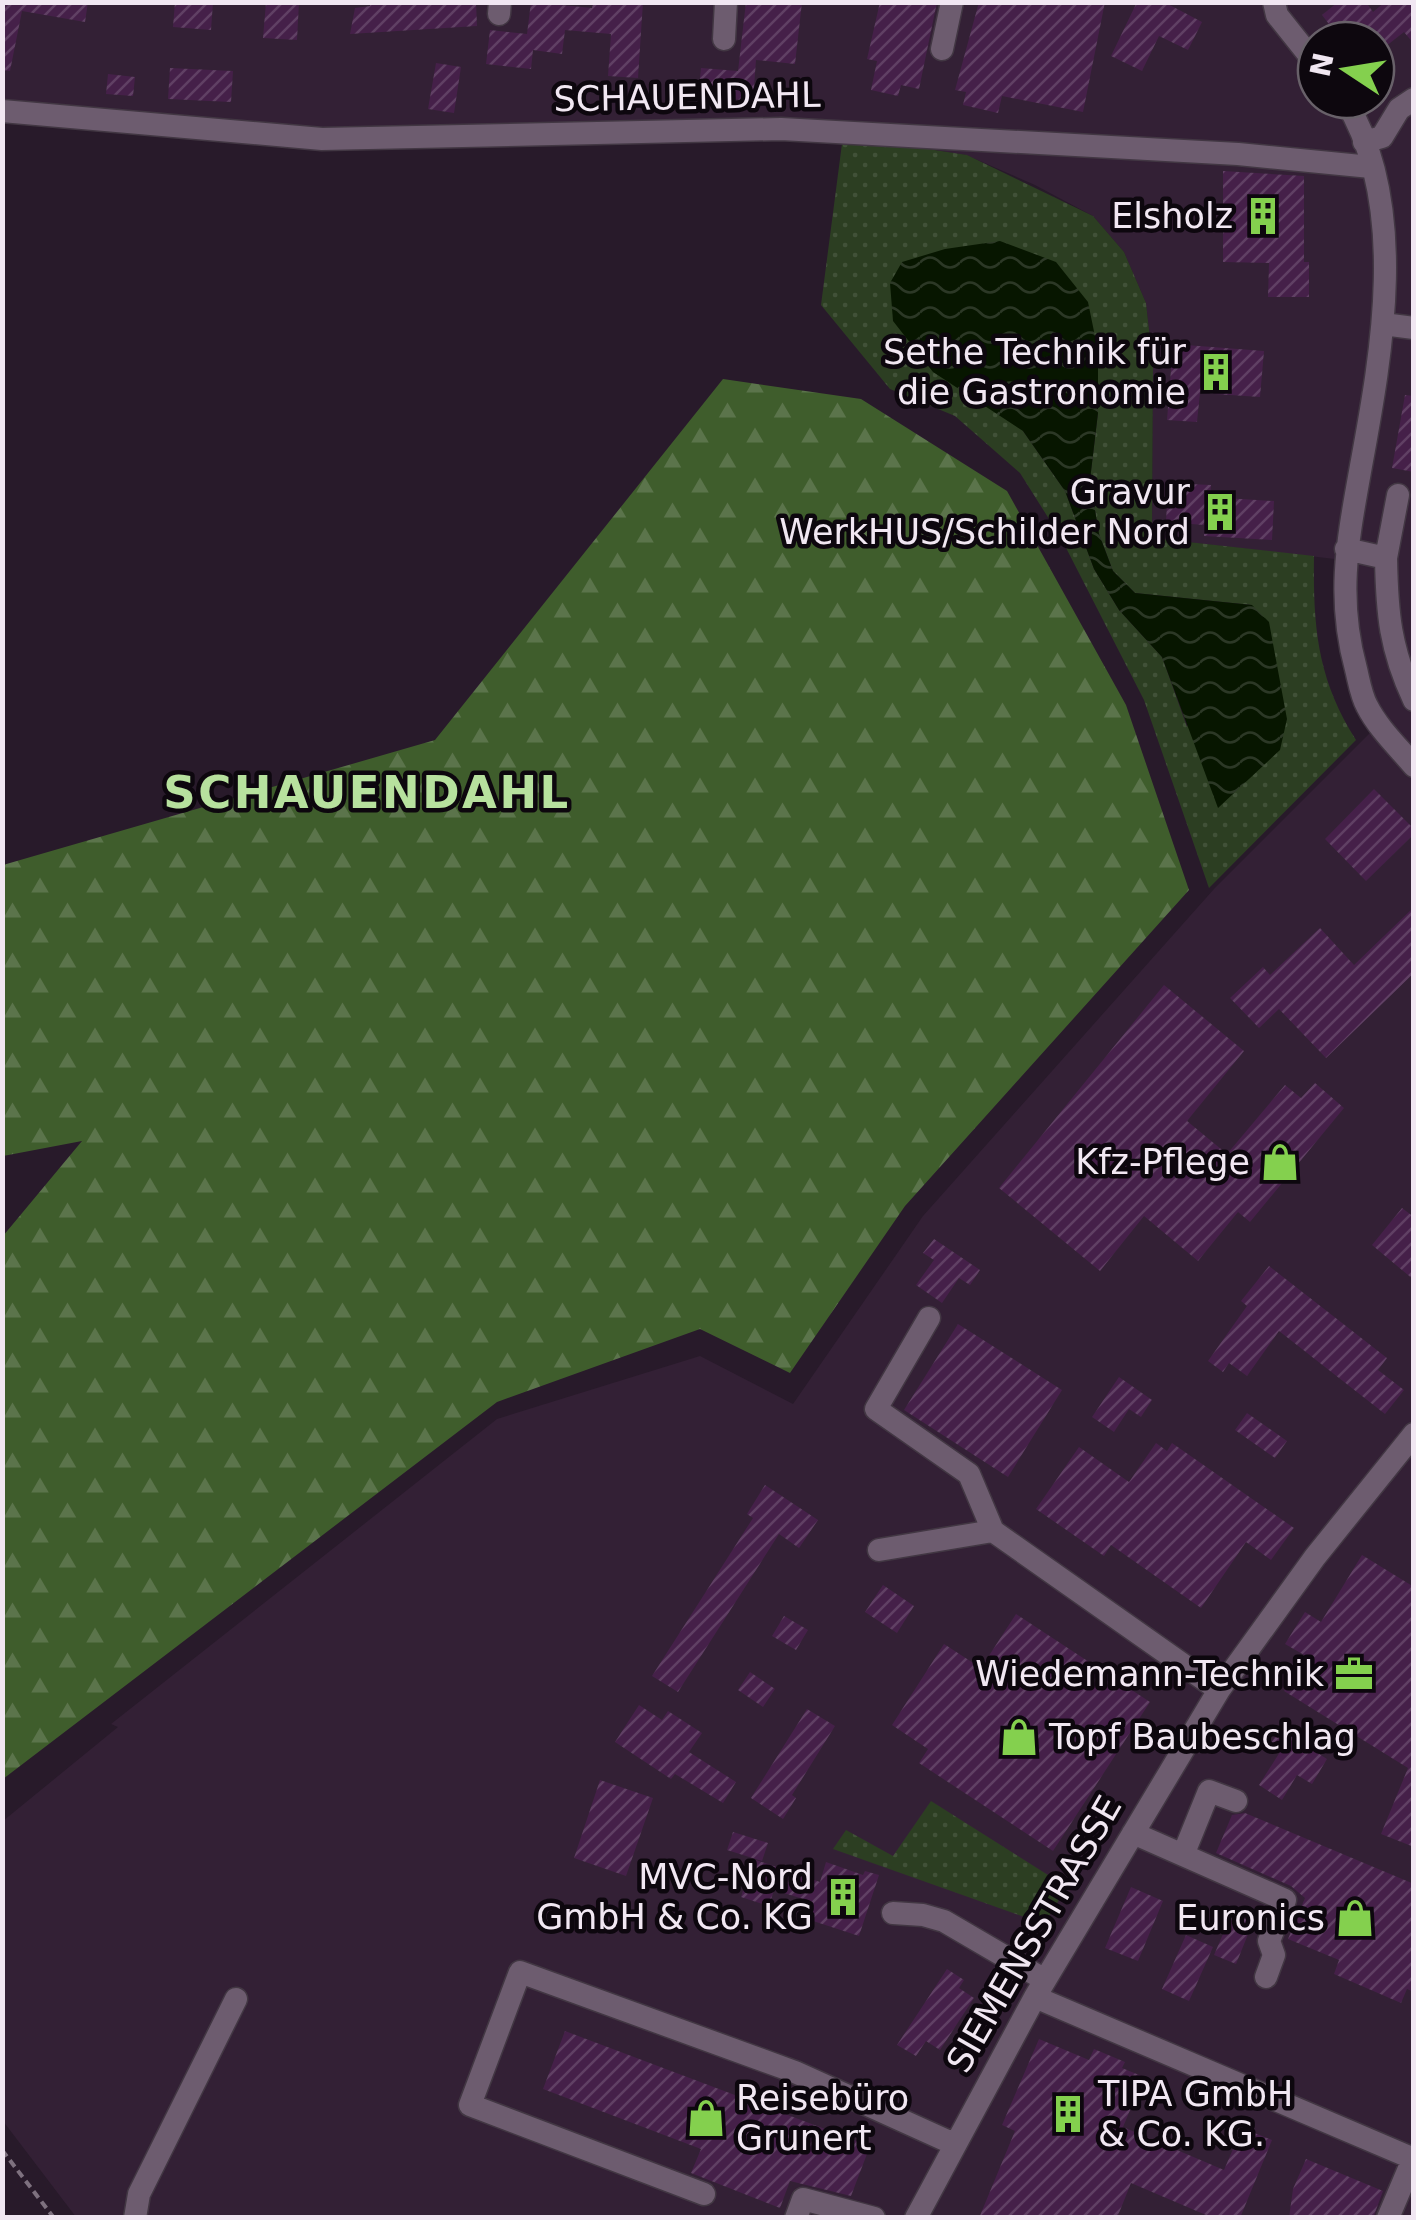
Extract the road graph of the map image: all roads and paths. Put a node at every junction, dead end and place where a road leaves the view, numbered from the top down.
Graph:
1 (726, 2) edge
2 (952, 2) edge
3 (1274, 2) edge
4 (724, 39) dead end
5 (1296, 40) edge
6 (942, 49) dead end
7 (1414, 99) edge
8 (2, 111) edge
9 (1354, 120) edge
10 (1364, 142) junction
11 (1371, 167) junction
12 (1384, 324) junction
13 (1414, 328) edge
14 (1398, 495) dead end
15 (1346, 549) junction
16 (1386, 558) junction
17 (1414, 700) edge
18 (1414, 766) edge
19 (929, 1318) dead end
20 (1414, 1434) edge
21 (993, 1531) junction
22 (878, 1550) dead end
23 (1219, 1690) junction
24 (1236, 1801) dead end
25 (1133, 1833) junction
26 (1182, 1855) junction
27 (893, 1914) dead end
28 (1266, 1978) dead end
29 (1040, 1989) junction
30 (236, 1999) dead end
31 (954, 2144) junction
32 (2, 2150) edge
33 (1413, 2159) edge
34 (704, 2194) dead end
35 (54, 2218) edge
36 (136, 2218) edge
37 (796, 2218) edge
38 (874, 2218) edge
39 (916, 2218) edge
40 (1388, 2218) edge

1 - 4 street
2 - 6 street
3 - 5 street
7 - 10 street
8 - 11 street, SCHAUENDAHL
9 - 10 street
10 - 11 street
11 - 12 street
12 - 13 street
12 - 15 street
14 - 16 street
15 - 16 street
15 - 18 street
16 - 17 street
19 - 21 street
20 - 23 street, SIEMENSSTRASSE
21 - 22 street
21 - 23 street
23 - 25 street, SIEMENSSTRASSE
24 - 26 street
25 - 26 street
25 - 29 street, SIEMENSSTRASSE
26 - 28 street
27 - 29 street
29 - 31 street, SIEMENSSTRASSE
29 - 33 street
30 - 36 street
31 - 34 street
31 - 39 street, SIEMENSSTRASSE
32 - 35 path
33 - 40 street
37 - 38 street

